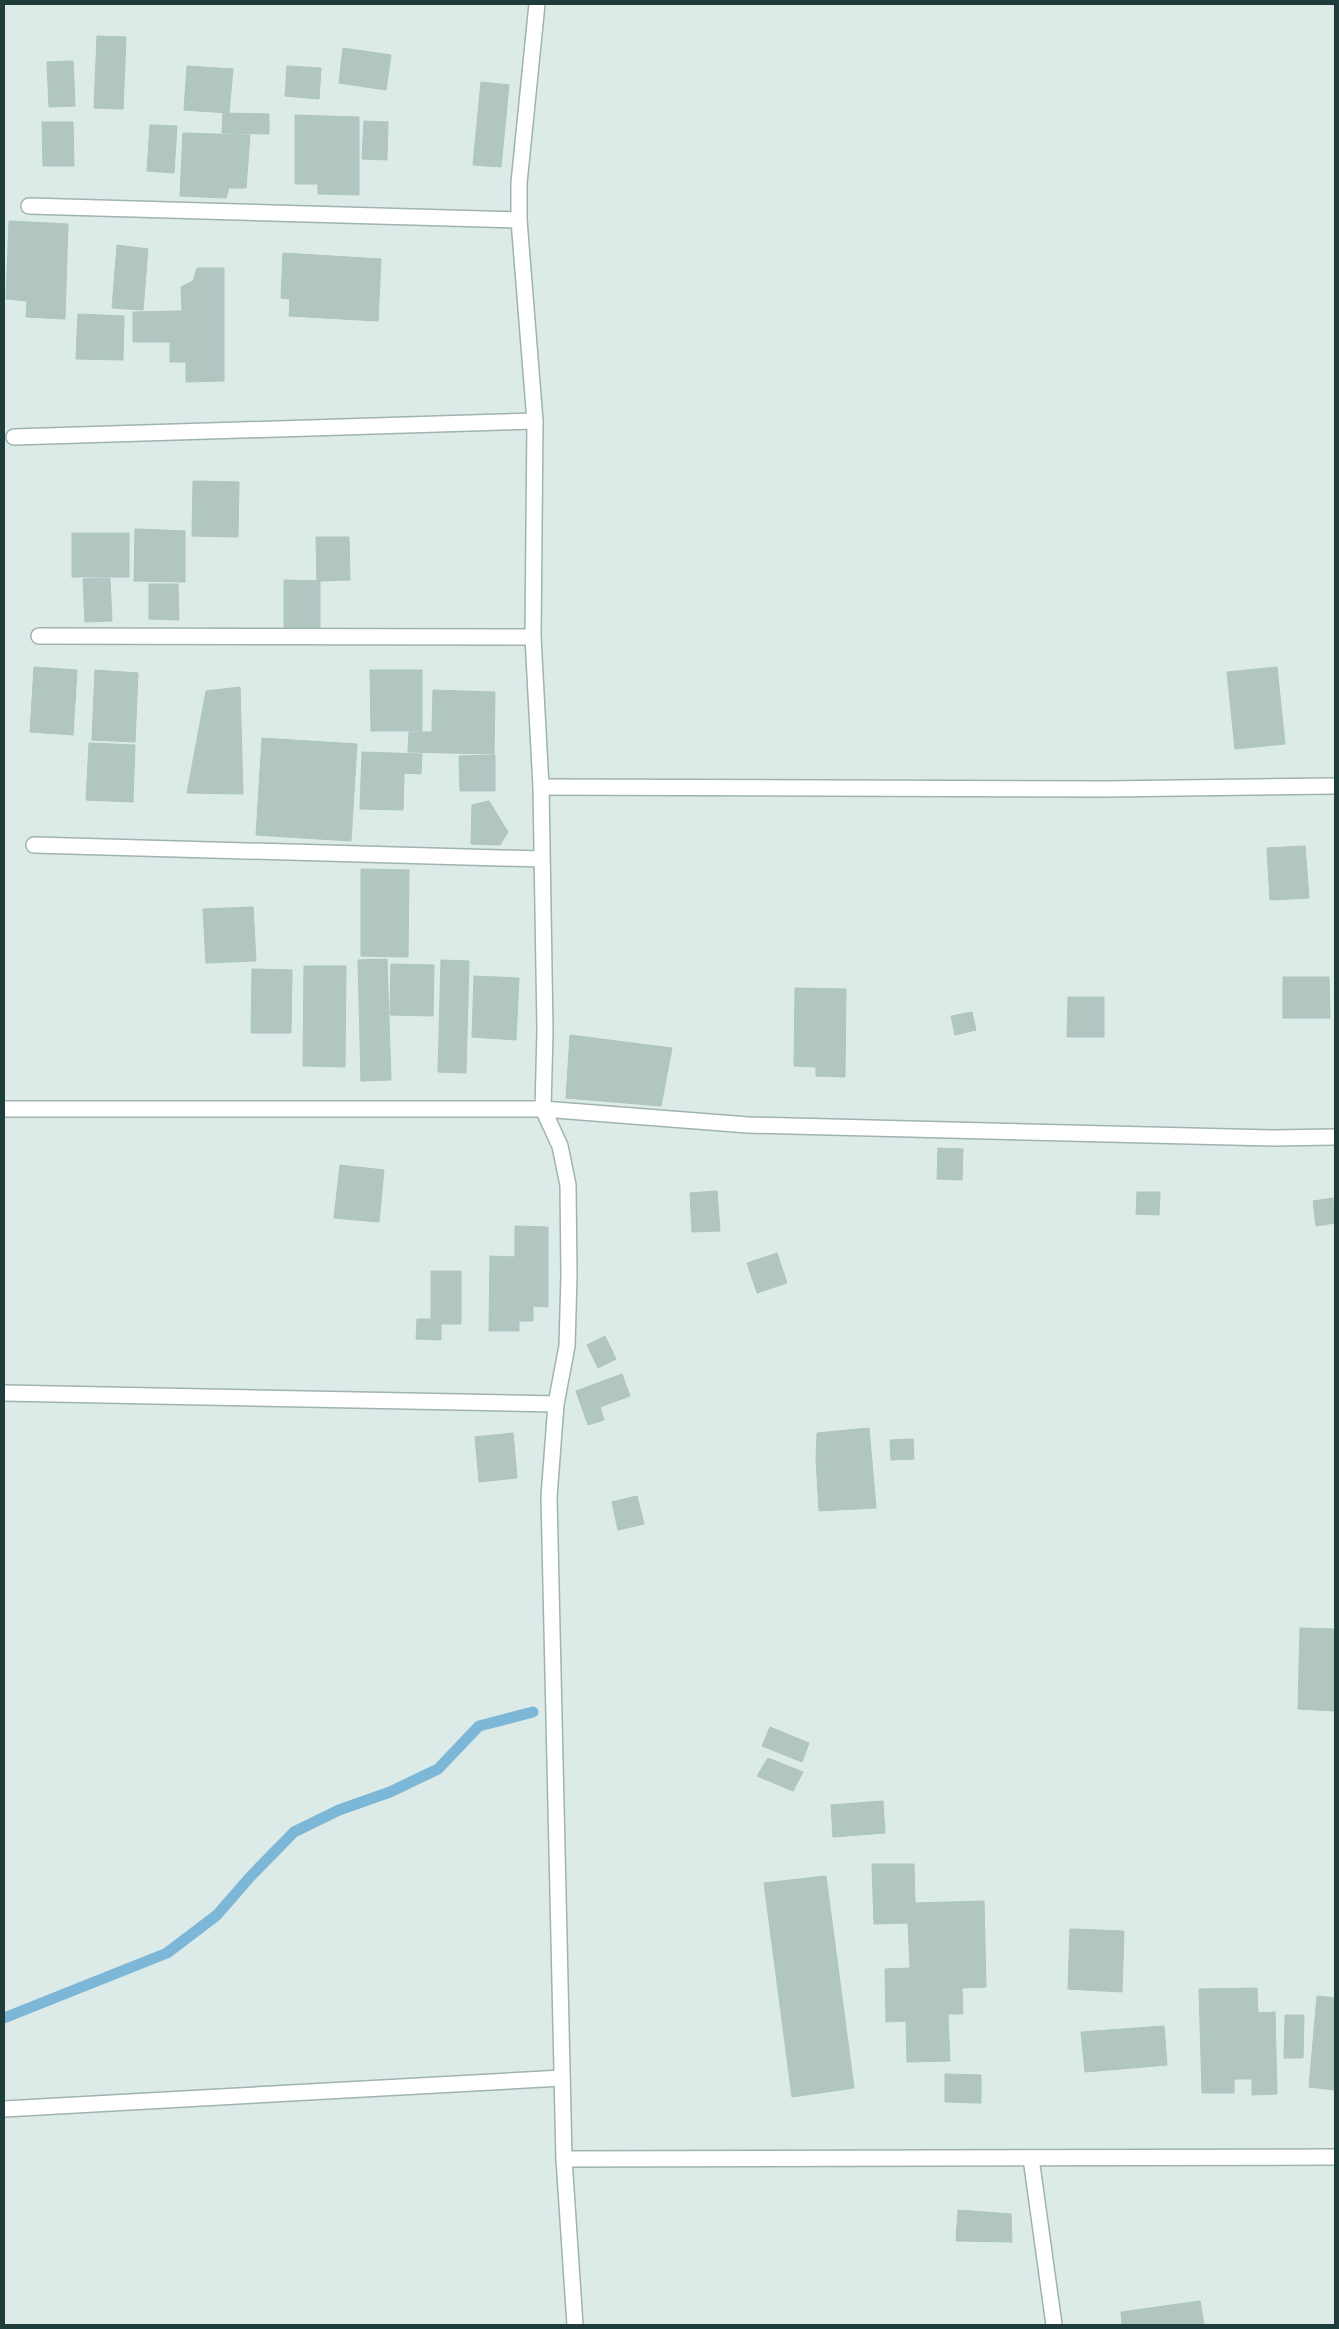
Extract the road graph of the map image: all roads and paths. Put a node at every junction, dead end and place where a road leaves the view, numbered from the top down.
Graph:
1 (537, 4) edge
2 (30, 206) dead end
3 (519, 220) junction
4 (535, 421) junction
5 (14, 437) dead end
6 (39, 636) dead end
7 (533, 637) junction
8 (1335, 786) edge
9 (541, 788) junction
10 (34, 845) dead end
11 (541, 859) junction
12 (4, 1109) edge
13 (544, 1109) junction
14 (1335, 1137) edge
15 (4, 1393) edge
16 (556, 1404) junction
17 (562, 2078) junction
18 (4, 2109) edge
19 (1335, 2157) edge
20 (1031, 2158) junction
21 (564, 2159) junction
22 (575, 2325) edge
23 (1054, 2325) edge

1 - 3 street
2 - 3 street
3 - 4 street
4 - 5 street
4 - 7 street
6 - 7 street
7 - 9 street
8 - 9 street
9 - 11 street
10 - 11 street
11 - 13 street
12 - 13 street
13 - 14 street
13 - 16 street
15 - 16 street
16 - 17 street
17 - 18 street
17 - 21 street
19 - 20 street
20 - 21 street
20 - 23 street
21 - 22 street

